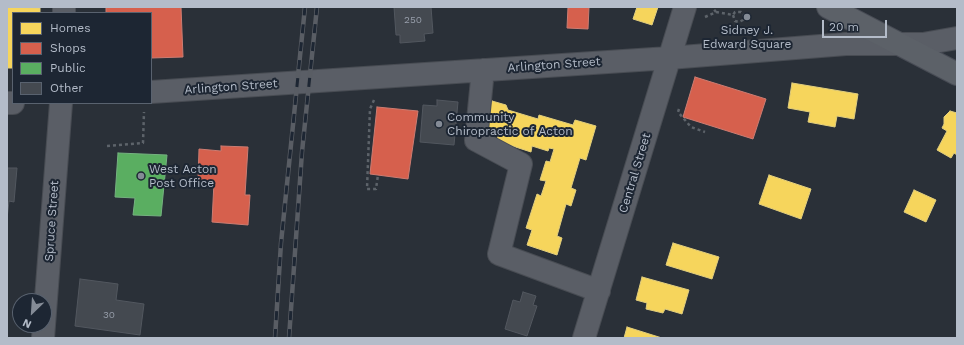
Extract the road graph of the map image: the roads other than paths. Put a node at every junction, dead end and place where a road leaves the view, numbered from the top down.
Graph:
1 (836, 9) edge
2 (694, 13) edge
3 (957, 38) edge
4 (900, 44) junction
5 (669, 58) junction
6 (482, 70) junction
7 (957, 74) edge
8 (152, 101) edge
9 (61, 104) edge
10 (599, 291) junction
11 (43, 338) edge
12 (584, 338) edge

1 - 4 main road
2 - 5 street, Central Street
3 - 4 street, Arlington Street
4 - 5 street, Arlington Street
4 - 7 main road
5 - 6 street, Arlington Street
5 - 10 street, Central Street
6 - 8 street, Arlington Street
6 - 10 street
9 - 11 street, Spruce Street
10 - 12 street, Central Street

